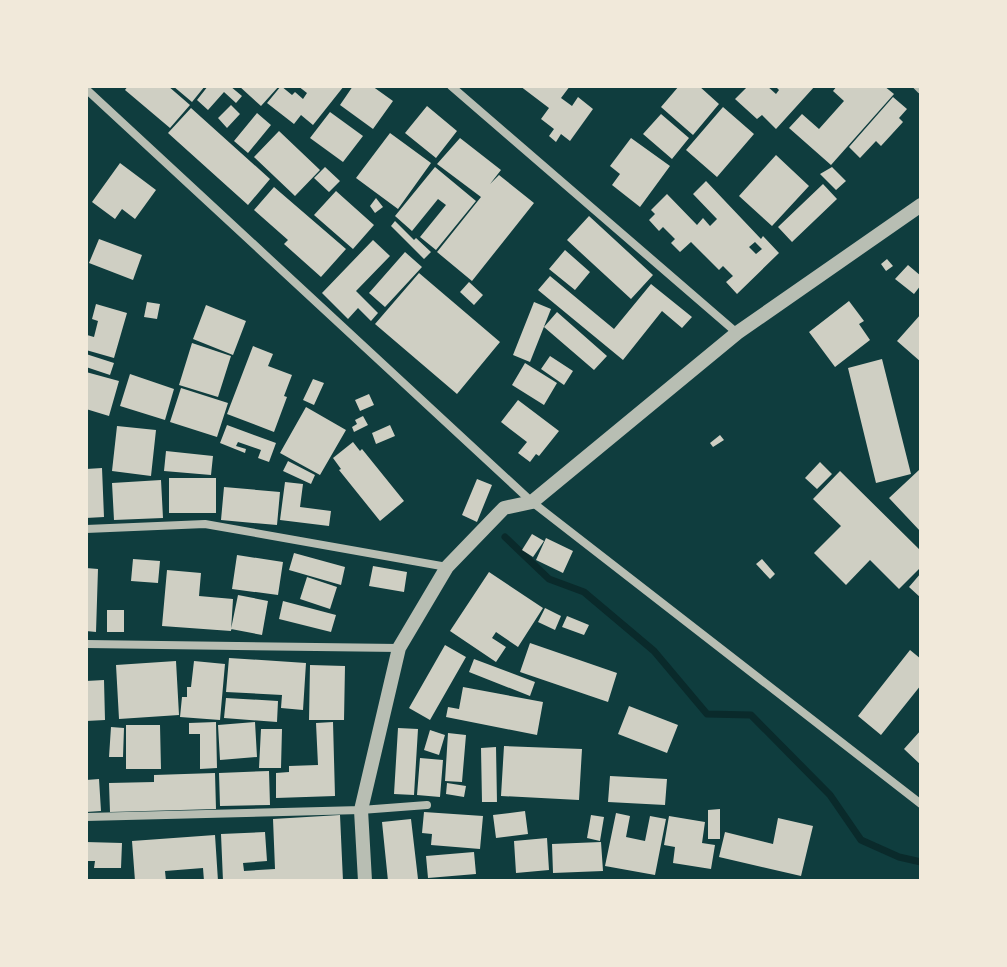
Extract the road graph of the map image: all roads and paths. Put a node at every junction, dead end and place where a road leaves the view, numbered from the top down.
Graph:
1 (451, 86) edge
2 (86, 89) edge
3 (921, 205) edge
4 (737, 333) junction
5 (532, 502) junction
6 (86, 529) edge
7 (447, 567) junction
8 (86, 644) edge
9 (399, 648) junction
10 (921, 804) edge
11 (427, 805) dead end
12 (361, 810) junction
13 (86, 817) edge
14 (365, 881) edge

1 - 4 street
2 - 5 street
3 - 4 street
4 - 5 street
5 - 7 street
5 - 10 street
6 - 7 street
7 - 9 street
8 - 9 street
9 - 12 street
11 - 12 street
12 - 13 street
12 - 14 street

